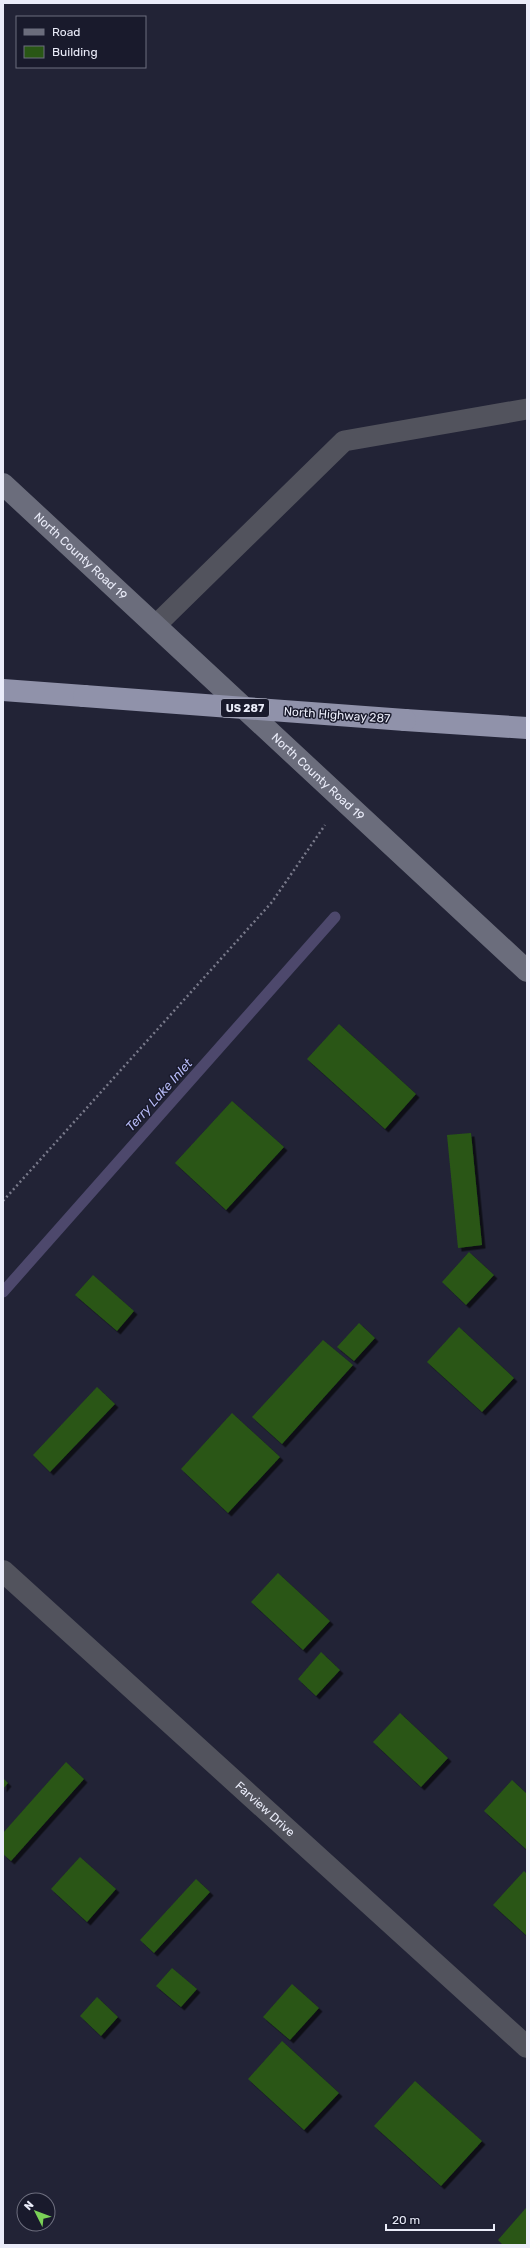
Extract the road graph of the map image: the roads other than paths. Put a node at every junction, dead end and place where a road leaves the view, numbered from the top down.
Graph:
1 (527, 409) edge
2 (3, 484) edge
3 (155, 626) junction
4 (3, 690) edge
5 (527, 728) edge
6 (527, 971) edge
7 (3, 1571) edge
8 (527, 2047) edge

1 - 3 lane
2 - 3 street, North County Road 19
3 - 6 street, North County Road 19
4 - 5 highway, North Highway 287 / US 287, bridge
7 - 8 street, Farview Drive

